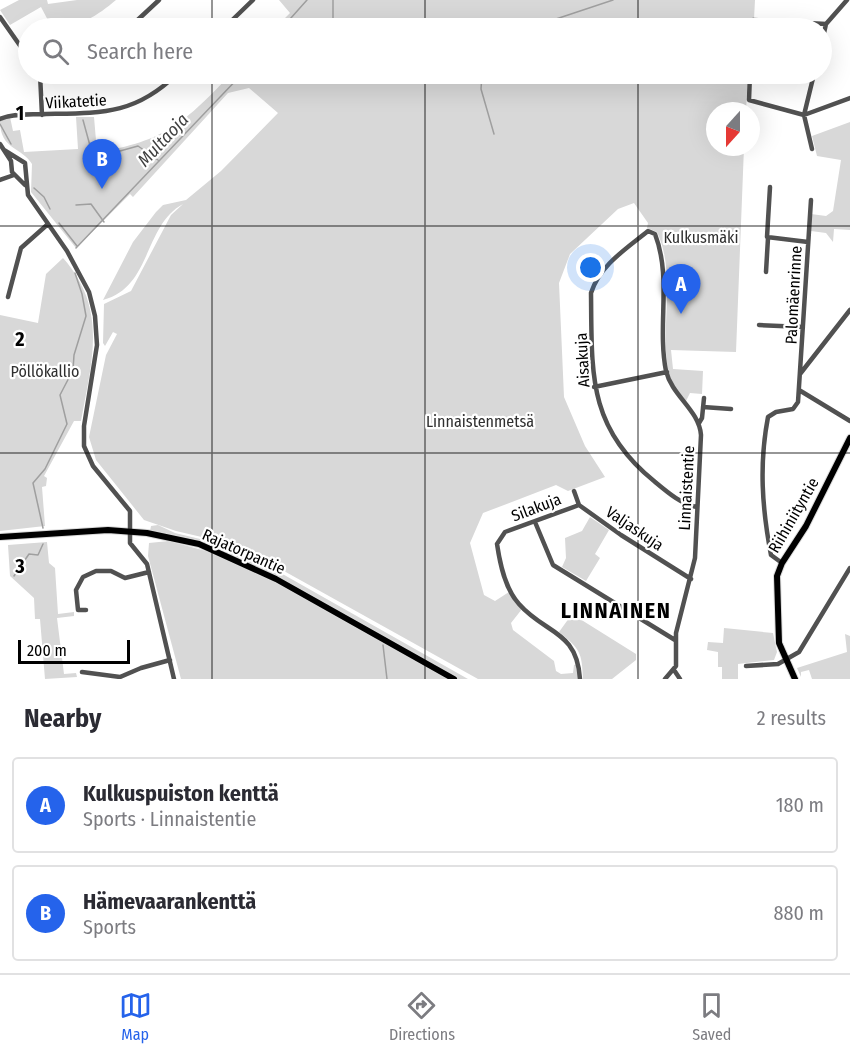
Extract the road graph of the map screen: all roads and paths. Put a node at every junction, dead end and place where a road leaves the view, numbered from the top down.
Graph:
1 (149, 0) edge
2 (159, 0) edge
3 (253, 0) edge
4 (847, 0) edge
5 (152, 7) junction
6 (0, 17) edge
7 (140, 18) edge
8 (234, 18) edge
9 (831, 18) edge
10 (6, 25) junction
11 (0, 29) edge
12 (18, 42) edge
13 (40, 84) edge
14 (165, 84) edge
15 (750, 84) edge
16 (812, 84) edge
17 (850, 98) edge
18 (42, 115) junction
19 (804, 116) junction
20 (0, 119) edge
21 (0, 144) edge
22 (812, 149) dead end
23 (4, 150) junction
24 (20, 160) junction
25 (14, 171) junction
26 (26, 172) junction
27 (0, 180) edge
28 (25, 185) junction
29 (770, 187) dead end
30 (811, 200) dead end
31 (48, 224) junction
32 (651, 232) joint
33 (768, 238) junction
34 (808, 242) junction
35 (766, 272) dead end
36 (8, 297) dead end
37 (850, 310) edge
38 (759, 325) dead end
39 (803, 327) junction
40 (667, 372) junction
41 (800, 374) junction
42 (594, 387) junction
43 (799, 390) junction
44 (704, 398) dead end
45 (703, 407) junction
46 (731, 409) dead end
47 (850, 421) edge
48 (699, 423) junction
49 (850, 438) edge
50 (574, 491) dead end
51 (579, 505) junction
52 (697, 507) junction
53 (535, 522) junction
54 (130, 531) junction
55 (0, 537) edge
56 (782, 563) junction
57 (850, 568) edge
58 (149, 572) junction
59 (691, 579) junction
60 (86, 610) dead end
61 (675, 640) junction
62 (170, 660) junction
63 (786, 660) junction
64 (746, 666) dead end
65 (674, 670) junction
66 (82, 672) dead end
67 (174, 679) edge
68 (454, 679) edge
69 (580, 679) edge
70 (665, 679) edge
71 (680, 679) edge
72 (795, 679) edge

1 - 5 street
2 - 5 street
3 - 8 street
4 - 9 street
5 - 7 street
6 - 10 street
10 - 11 street
10 - 12 street
13 - 18 street
14 - 18 street, Viikatetie
15 - 19 street
16 - 19 street
17 - 19 street
18 - 20 street, Viikatetie
19 - 22 street
21 - 23 street
23 - 24 street
23 - 25 street
24 - 25 street
24 - 26 street
25 - 26 street
25 - 27 street
25 - 28 street
26 - 28 street
28 - 31 street
29 - 33 street
30 - 34 street, Palomäenrinne
31 - 36 street
31 - 54 street
32 - 40 street, Linnaistentie
32 - 42 street, Aisakuja
33 - 34 street
33 - 35 street
34 - 39 street, Palomäenrinne
37 - 41 street
38 - 39 street
39 - 41 street, Palomäenrinne
40 - 42 street
40 - 48 street, Linnaistentie
41 - 43 street, Palomäenrinne
42 - 52 street, Aisakuja
43 - 47 street
43 - 56 street
44 - 45 street
45 - 46 street
45 - 48 street
48 - 52 street, Linnaistentie
49 - 56 main road, Riihiniityntie
50 - 51 street
51 - 53 street, Silakuja
51 - 59 street, Valjaskuja
52 - 59 street, Linnaistentie
53 - 61 street
53 - 69 street, Silakuja
54 - 55 main road, Rajatorpantie
54 - 58 street
54 - 68 main road, Rajatorpantie
56 - 63 main road, Riihiniityntie
57 - 63 street
58 - 60 street
58 - 62 street
59 - 61 street, Linnaistentie
61 - 65 street, Linnaistentie
62 - 66 street
62 - 67 street
63 - 64 street
63 - 72 main road, Riihiniityntie
65 - 70 street
65 - 71 street

